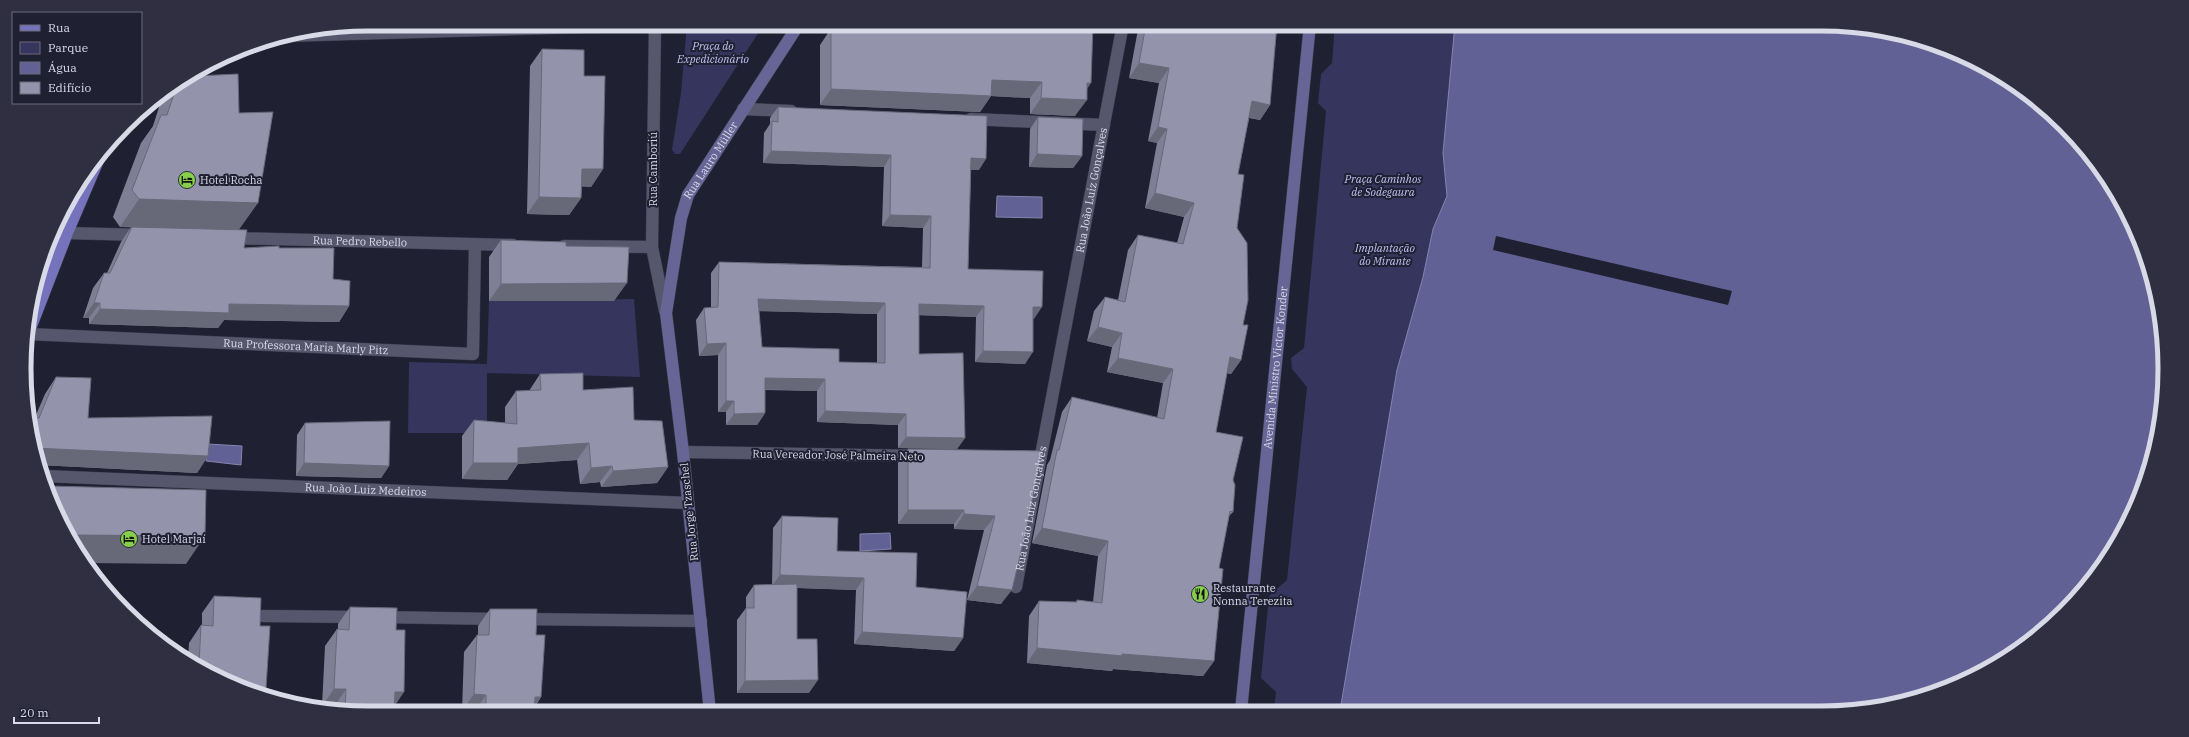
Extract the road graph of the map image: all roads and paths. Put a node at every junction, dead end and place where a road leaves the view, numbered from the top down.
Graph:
1 (439, 31) edge
2 (655, 31) edge
3 (794, 31) edge
4 (1122, 31) edge
5 (1309, 31) edge
6 (318, 35) edge
7 (743, 109) junction
8 (806, 112) edge
9 (963, 119) edge
10 (1104, 125) junction
11 (92, 176) edge
12 (67, 233) junction
13 (155, 236) edge
14 (219, 237) edge
15 (475, 245) junction
16 (529, 245) edge
17 (552, 246) edge
18 (652, 247) junction
19 (666, 313) junction
20 (35, 316) edge
21 (33, 337) edge
22 (683, 452) junction
23 (930, 456) edge
24 (1025, 458) edge
25 (1041, 458) junction
26 (49, 476) edge
27 (688, 503) junction
28 (1016, 587) edge
29 (263, 616) dead end
30 (701, 621) junction
31 (709, 706) edge
32 (1242, 706) edge

1 - 6 street
2 - 18 street, Rua Camboriú
3 - 7 main road, Rua Lauro Müller
4 - 10 street
5 - 32 main road, Avenida Ministro Victor Konder
7 - 8 street
7 - 19 main road, Rua Lauro Müller
9 - 10 street, Rua João Luiz Gonçalves
10 - 25 street, Rua João Luiz Gonçalves
11 - 12 main road
12 - 13 street
12 - 20 main road
14 - 15 street, Rua Pedro Rebello
15 - 16 street, Rua Pedro Rebello
15 - 21 street, Rua Professora Maria Marly Pitz
17 - 18 street
18 - 19 street, Rua Camboriú
19 - 22 main road, Rua Jorge Tzaschel
22 - 23 street, Rua Vereador José Palmeira Neto
22 - 27 main road, Rua Jorge Tzaschel
24 - 25 street
25 - 28 street, Rua João Luiz Gonçalves
26 - 27 street, Rua João Luiz Medeiros
27 - 30 main road, Rua Jorge Tzaschel
29 - 30 street
30 - 31 main road, Rua Jorge Tzaschel

